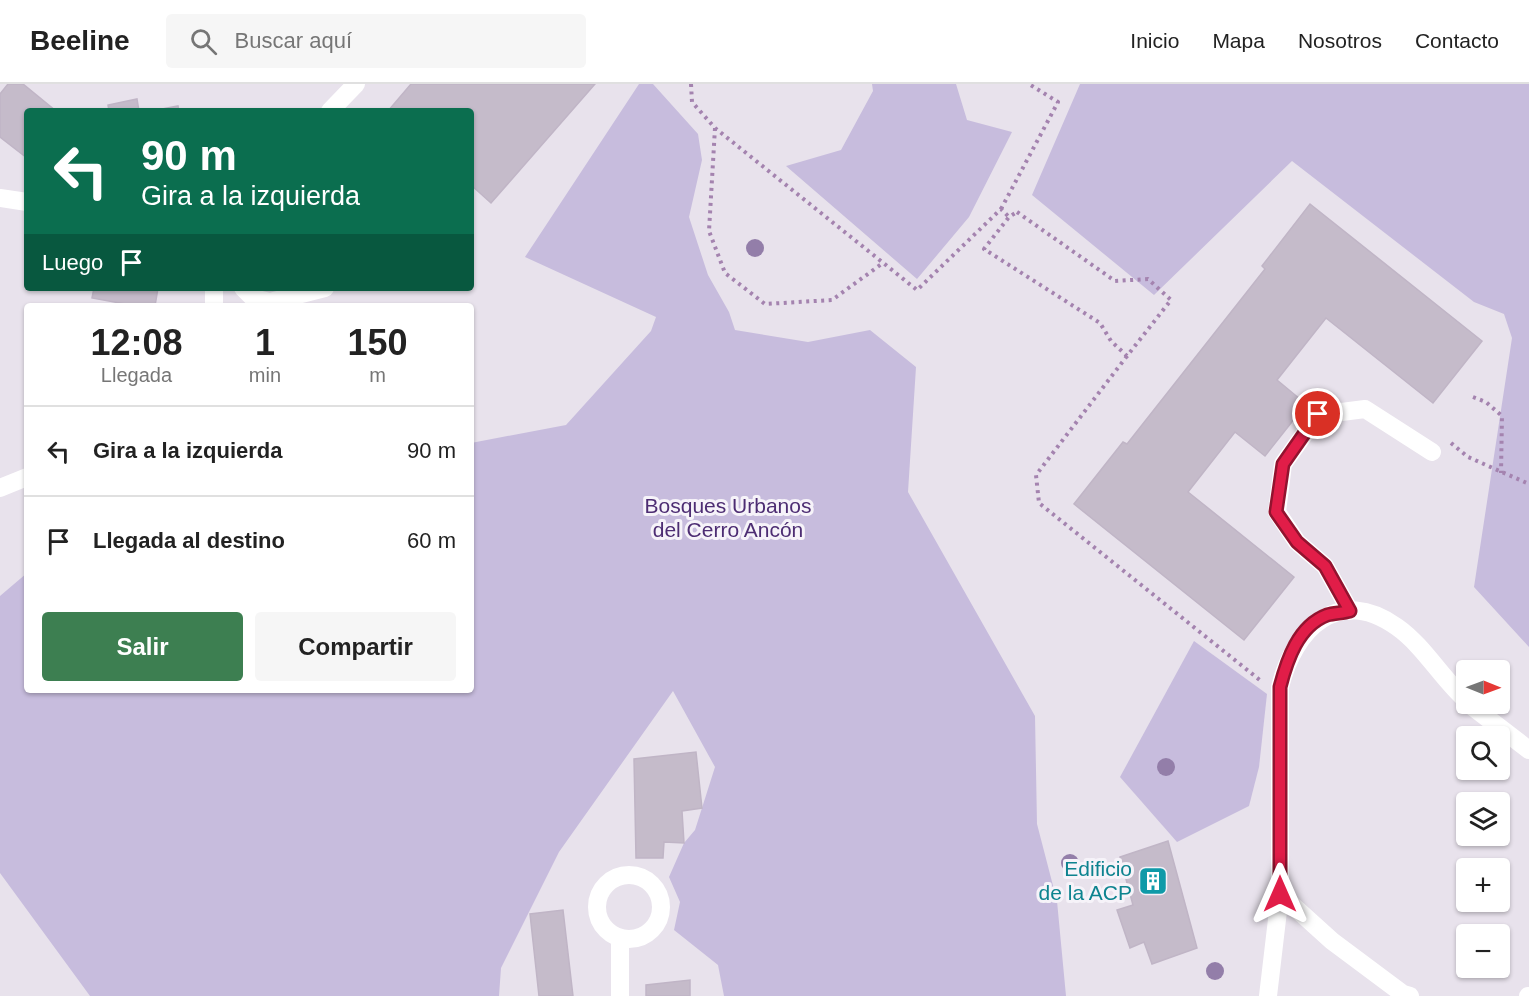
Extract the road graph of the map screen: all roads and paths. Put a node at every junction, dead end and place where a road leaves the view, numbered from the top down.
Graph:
1 (356, 84) edge
2 (691, 84) edge
3 (1029, 84) edge
4 (333, 108) edge
5 (715, 128) junction
6 (0, 198) edge
7 (24, 202) edge
8 (1001, 209) junction
9 (1009, 217) junction
10 (883, 263) junction
11 (246, 291) edge
12 (313, 291) edge
13 (1127, 356) junction
14 (1473, 397) dead end
15 (1444, 437) dead end
16 (1432, 452) dead end
17 (1501, 473) junction
18 (24, 478) edge
19 (1529, 484) edge
20 (0, 488) edge
21 (1350, 611) junction
22 (1456, 689) edge
23 (1280, 697) junction
24 (1481, 714) edge
25 (1529, 750) edge
26 (1280, 894) junction
27 (620, 938) dead end
28 (620, 996) edge
29 (1268, 996) edge
30 (1410, 996) edge

1 - 4 street
2 - 5 path
3 - 8 path
5 - 10 path
5 - 10 path
6 - 7 street
8 - 9 path
8 - 10 path
9 - 13 path
9 - 13 path
11 - 12 street
13 - 23 path
14 - 17 path
15 - 17 path
16 - 21 street
17 - 19 path
18 - 20 street
21 - 22 street
21 - 23 street
23 - 26 street
24 - 25 street
26 - 29 street
26 - 30 street
27 - 28 street

